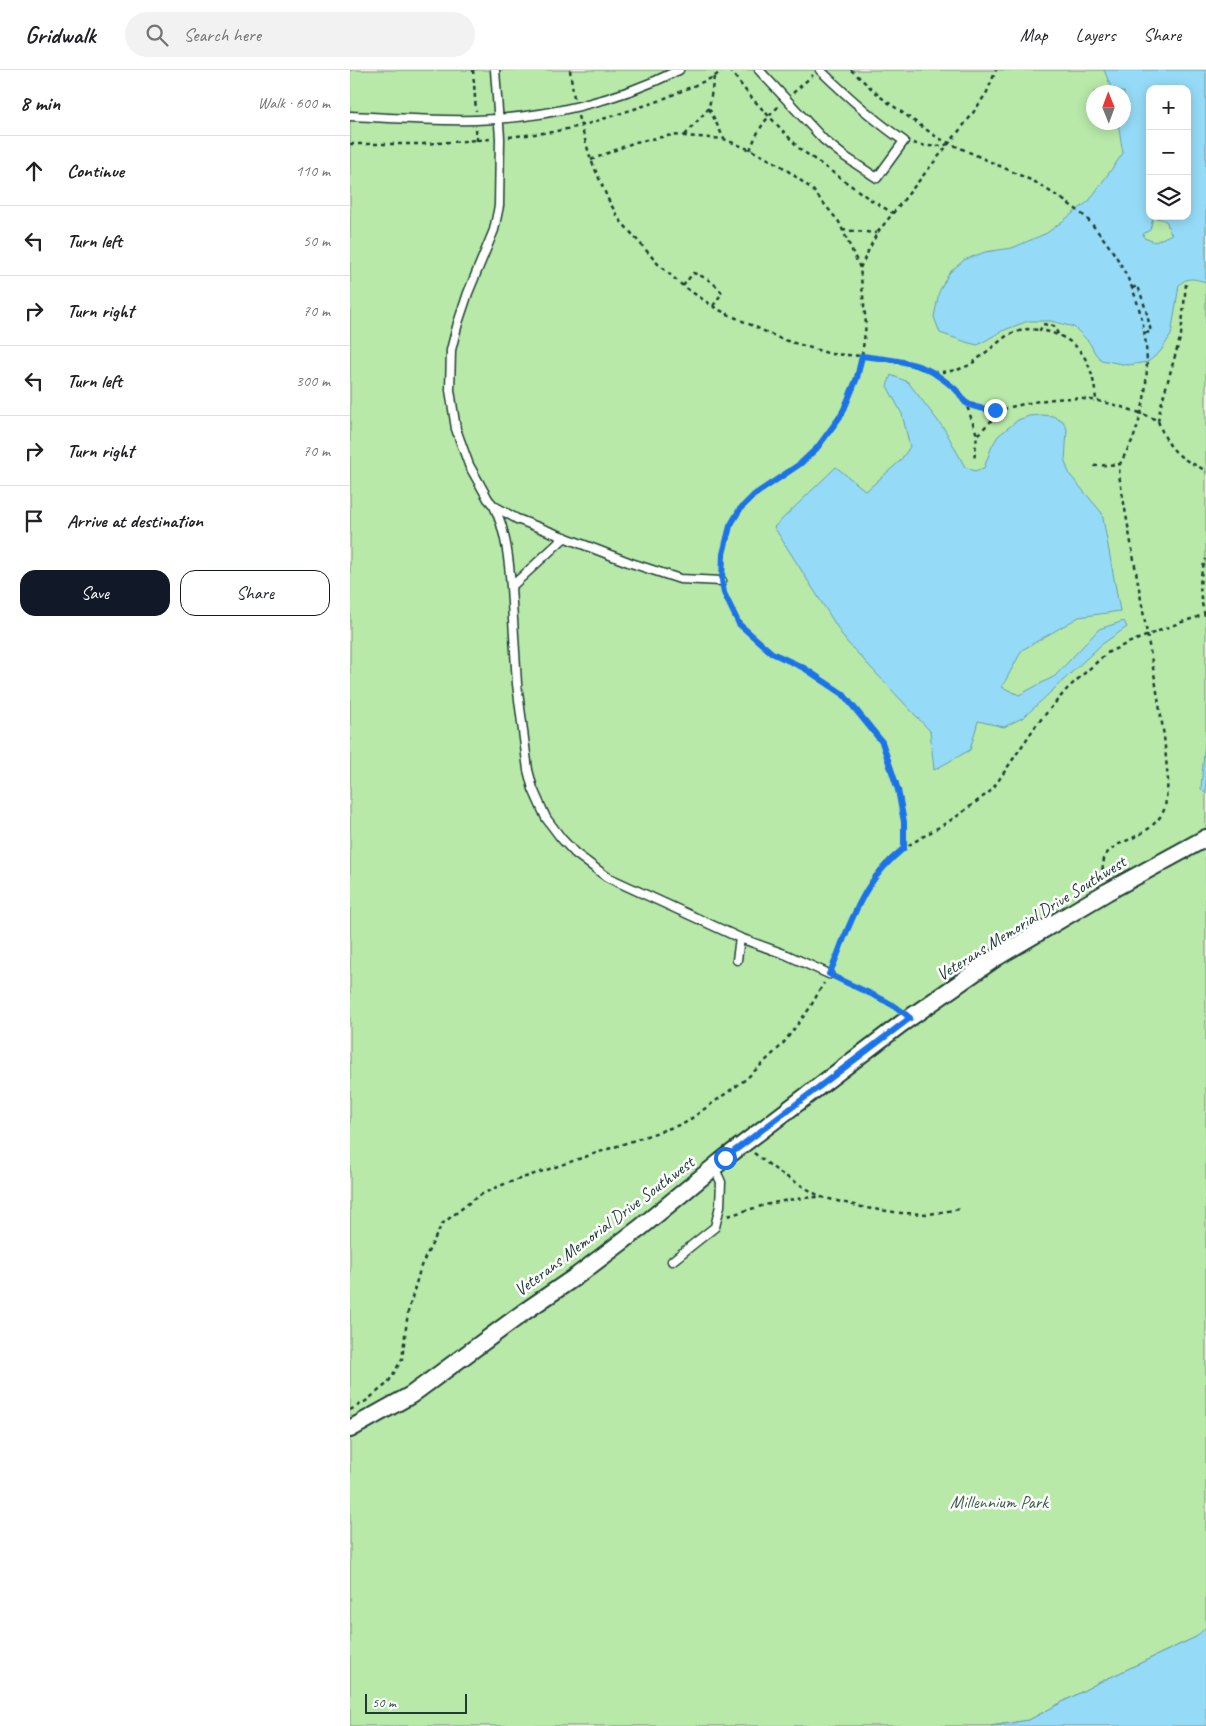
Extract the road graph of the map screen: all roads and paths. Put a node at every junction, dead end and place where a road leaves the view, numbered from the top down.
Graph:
1 (473, 70) edge
2 (494, 70) edge
3 (570, 70) edge
4 (680, 70) edge
5 (730, 70) edge
6 (759, 70) edge
7 (820, 70) edge
8 (851, 70) edge
9 (996, 70) edge
10 (714, 77) dead end
11 (575, 107) junction
12 (709, 108) junction
13 (769, 115) junction
14 (350, 116) edge
15 (499, 118) junction
16 (476, 120) junction
17 (685, 136) junction
18 (724, 139) junction
19 (477, 141) dead end
20 (904, 141) junction
21 (951, 143) junction
22 (750, 150) junction
23 (592, 160) junction
24 (893, 213) junction
25 (842, 230) junction
26 (877, 233) junction
27 (860, 268) junction
28 (1186, 284) dead end
29 (683, 286) junction
30 (1132, 288) junction
31 (713, 306) junction
32 (1040, 330) junction
33 (1145, 333) junction
34 (1058, 334) junction
35 (862, 356) junction
36 (934, 374) junction
37 (1096, 400) junction
38 (964, 401) junction
39 (1003, 410) junction
40 (1158, 421) junction
41 (977, 434) junction
42 (974, 462) dead end
43 (1120, 464) junction
44 (1094, 466) dead end
45 (1206, 472) edge
46 (494, 506) junction
47 (565, 537) junction
48 (1206, 559) edge
49 (722, 580) junction
50 (511, 587) junction
51 (1205, 615) edge
52 (1147, 636) junction
53 (1206, 838) edge
54 (904, 848) junction
55 (1102, 895) junction
56 (740, 938) junction
57 (737, 960) dead end
58 (829, 974) junction
59 (910, 1018) junction
60 (743, 1145) junction
61 (714, 1167) junction
62 (821, 1197) junction
63 (960, 1209) dead end
64 (717, 1220) junction
65 (672, 1261) dead end
66 (350, 1410) edge
67 (350, 1429) edge

1 - 16 path
2 - 15 lane
3 - 11 path
4 - 11 lane
5 - 13 path
6 - 20 lane
7 - 20 lane
8 - 21 path
9 - 21 path
10 - 12 path
11 - 15 lane
11 - 23 path
12 - 17 path
12 - 18 path
13 - 22 path
13 - 24 path
14 - 16 lane
15 - 16 lane
15 - 46 lane
16 - 19 path
17 - 18 path
17 - 23 path
18 - 22 path
20 - 21 path
21 - 24 path
21 - 30 path, bridge
22 - 25 path
23 - 29 path
24 - 26 path
25 - 26 path
25 - 27 path
26 - 27 path
27 - 35 path
28 - 40 path
29 - 31 path
29 - 31 path
30 - 33 path, bridge
30 - 33 path
31 - 35 path
32 - 34 path
32 - 34 path
32 - 36 path
33 - 43 path, bridge
34 - 37 path
35 - 36 path
35 - 49 path
36 - 38 path
37 - 39 path
37 - 40 path
38 - 39 path
38 - 41 path
39 - 41 path
40 - 45 path
41 - 42 path
43 - 44 path
43 - 52 path
46 - 47 lane
46 - 50 lane
47 - 49 lane
47 - 50 lane
48 - 51 path
49 - 54 path
50 - 56 lane
51 - 52 path
52 - 54 path
52 - 55 path
53 - 55 street, Veterans Memorial Drive Southwest
54 - 58 path
55 - 59 street, Veterans Memorial Drive Southwest
56 - 57 lane
56 - 58 lane
58 - 59 path
58 - 66 path
59 - 60 street, Veterans Memorial Drive Southwest
60 - 61 street, Veterans Memorial Drive Southwest
60 - 62 path
61 - 64 lane
61 - 67 street, Veterans Memorial Drive Southwest
62 - 63 path
62 - 64 path
64 - 65 lane

